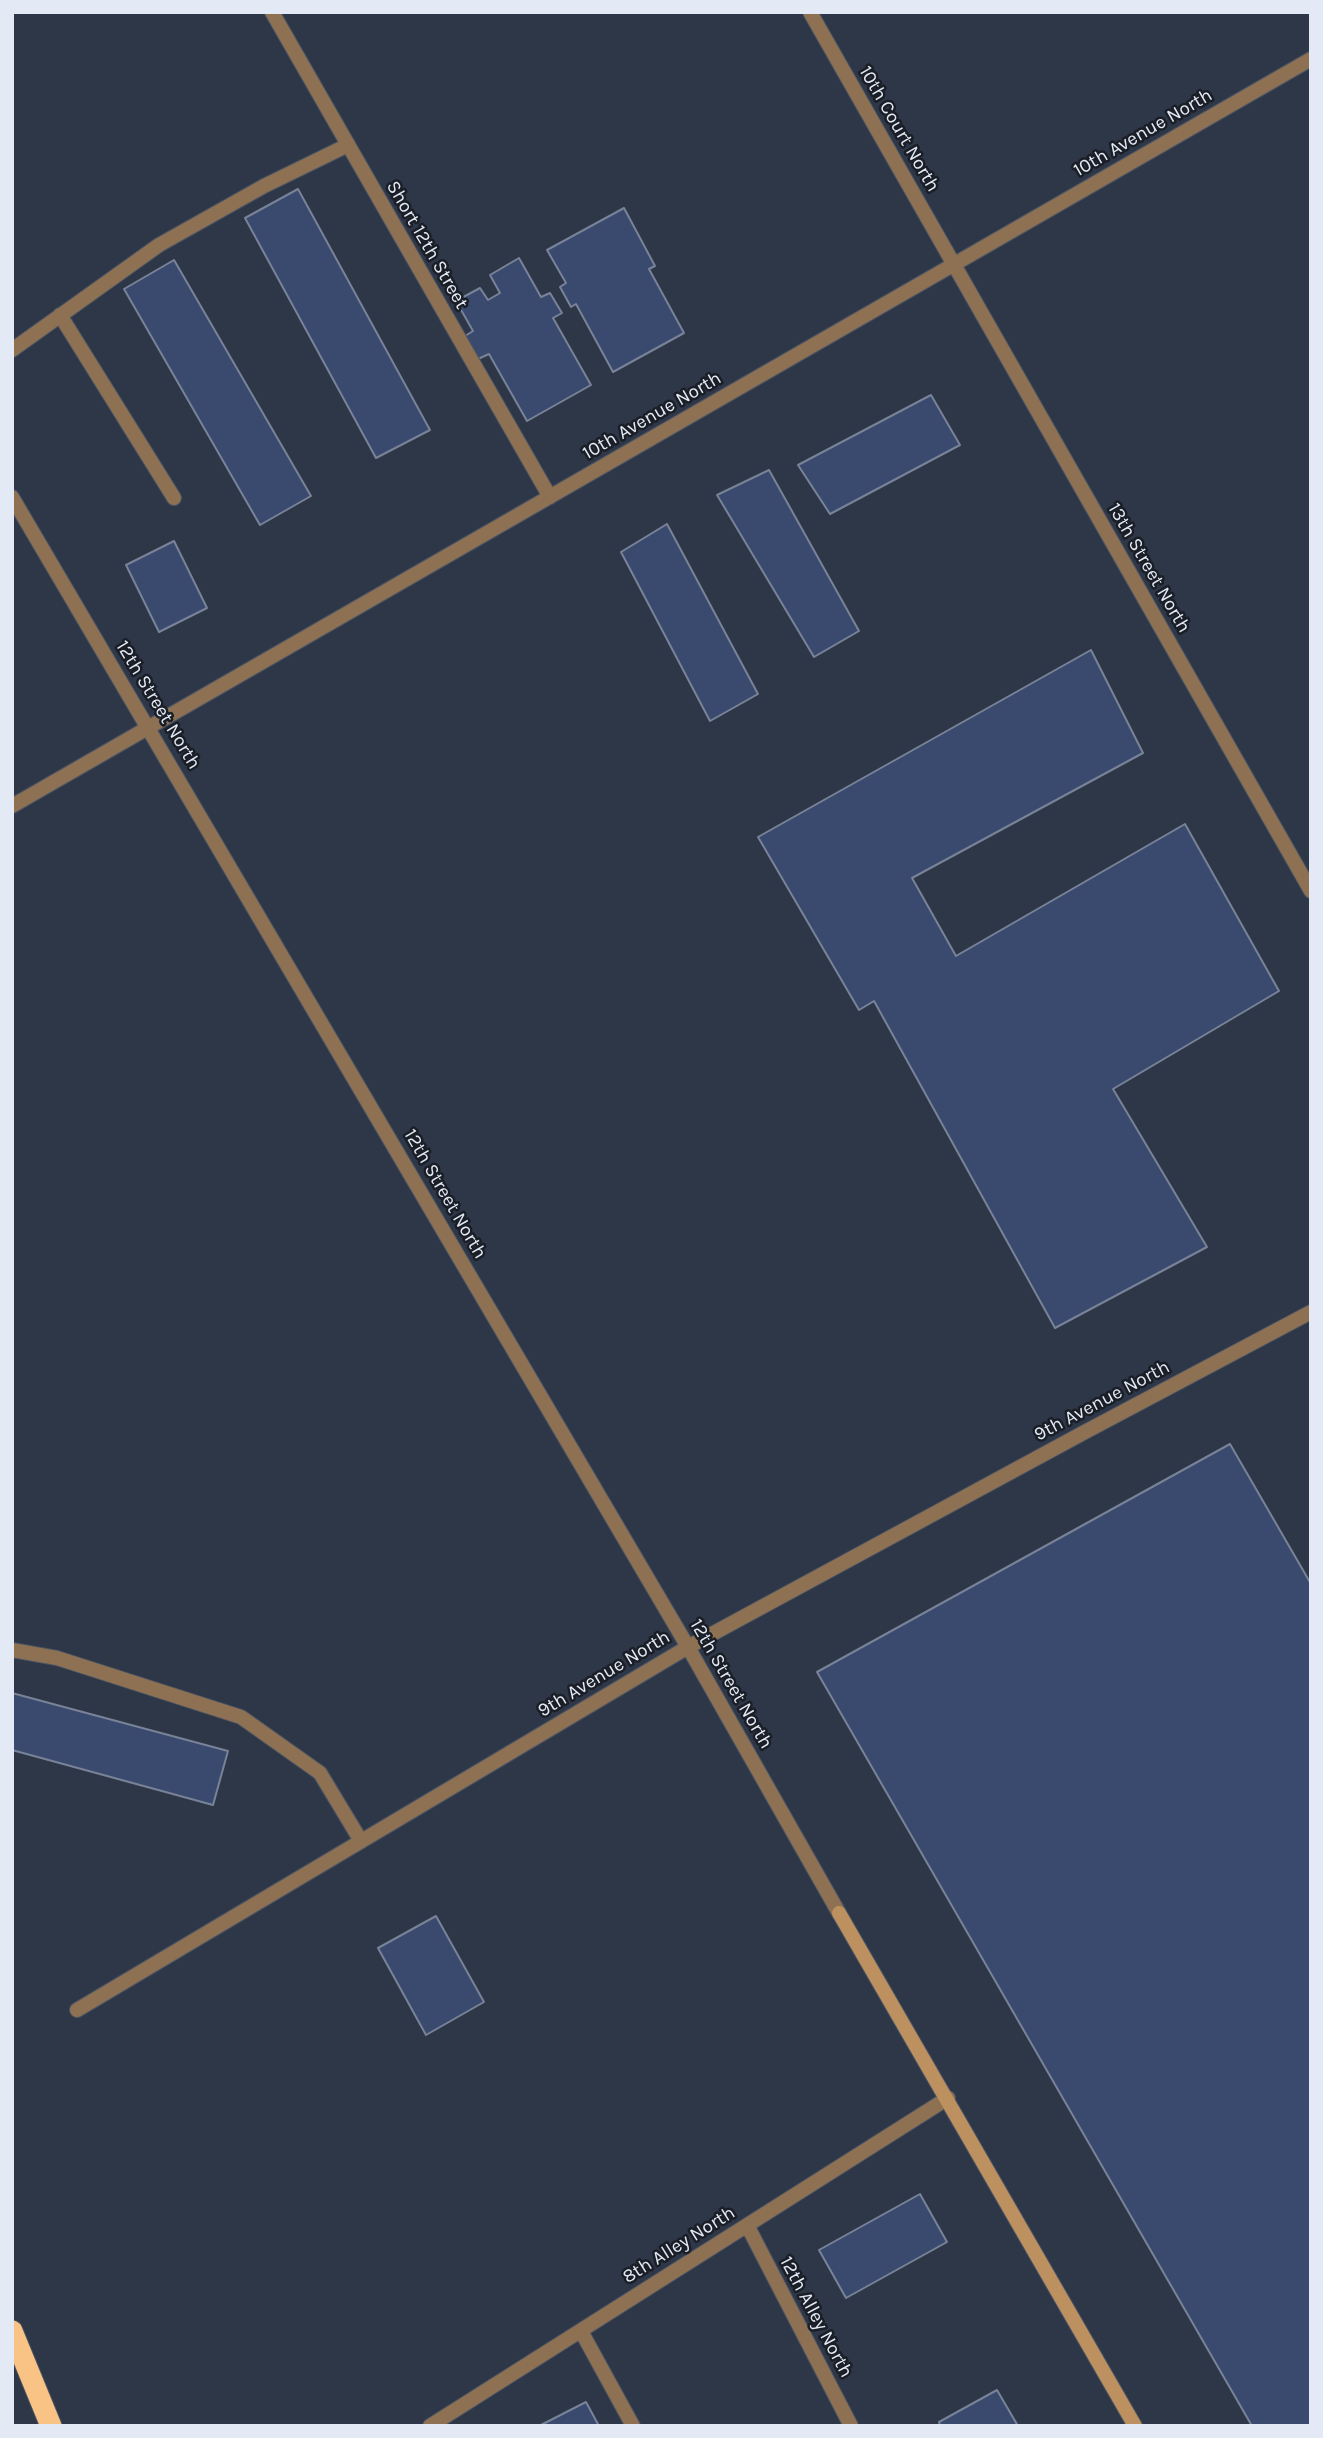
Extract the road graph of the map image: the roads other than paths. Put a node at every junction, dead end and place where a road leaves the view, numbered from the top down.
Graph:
1 (272, 12) edge
2 (810, 12) edge
3 (1311, 59) edge
4 (348, 145) junction
5 (955, 264) junction
6 (60, 315) junction
7 (12, 350) edge
8 (12, 497) edge
9 (550, 497) junction
10 (174, 498) dead end
11 (149, 727) junction
12 (12, 806) edge
13 (1311, 891) edge
14 (1311, 1312) edge
15 (688, 1647) junction
16 (12, 1650) edge
17 (361, 1841) junction
18 (77, 2010) dead end
19 (948, 2098) junction
20 (747, 2225) junction
21 (12, 2331) edge
22 (580, 2331) junction
23 (51, 2426) edge
24 (430, 2426) edge
25 (633, 2426) edge
26 (851, 2426) edge
27 (1135, 2426) edge

1 - 4 street, Short 12th Street
2 - 5 street, 10th Court North
3 - 5 street, 10th Avenue North
4 - 6 street
4 - 9 street, Short 12th Street
5 - 9 street, 10th Avenue North
5 - 13 street, 13th Street North
6 - 7 street
6 - 10 street
8 - 11 street, 12th Street North
9 - 11 street, 10th Avenue North
11 - 12 street, 10th Avenue North
11 - 15 street, 12th Street North
14 - 15 street, 9th Avenue North
15 - 17 street, 9th Avenue North
15 - 19 street, 12th Street North
16 - 17 street
17 - 18 street, 9th Avenue North
19 - 20 street, 8th Alley North
19 - 27 street
20 - 22 street, 8th Alley North
20 - 26 street, 12th Alley North
21 - 23 highway
22 - 24 street, 8th Alley North
22 - 25 street

